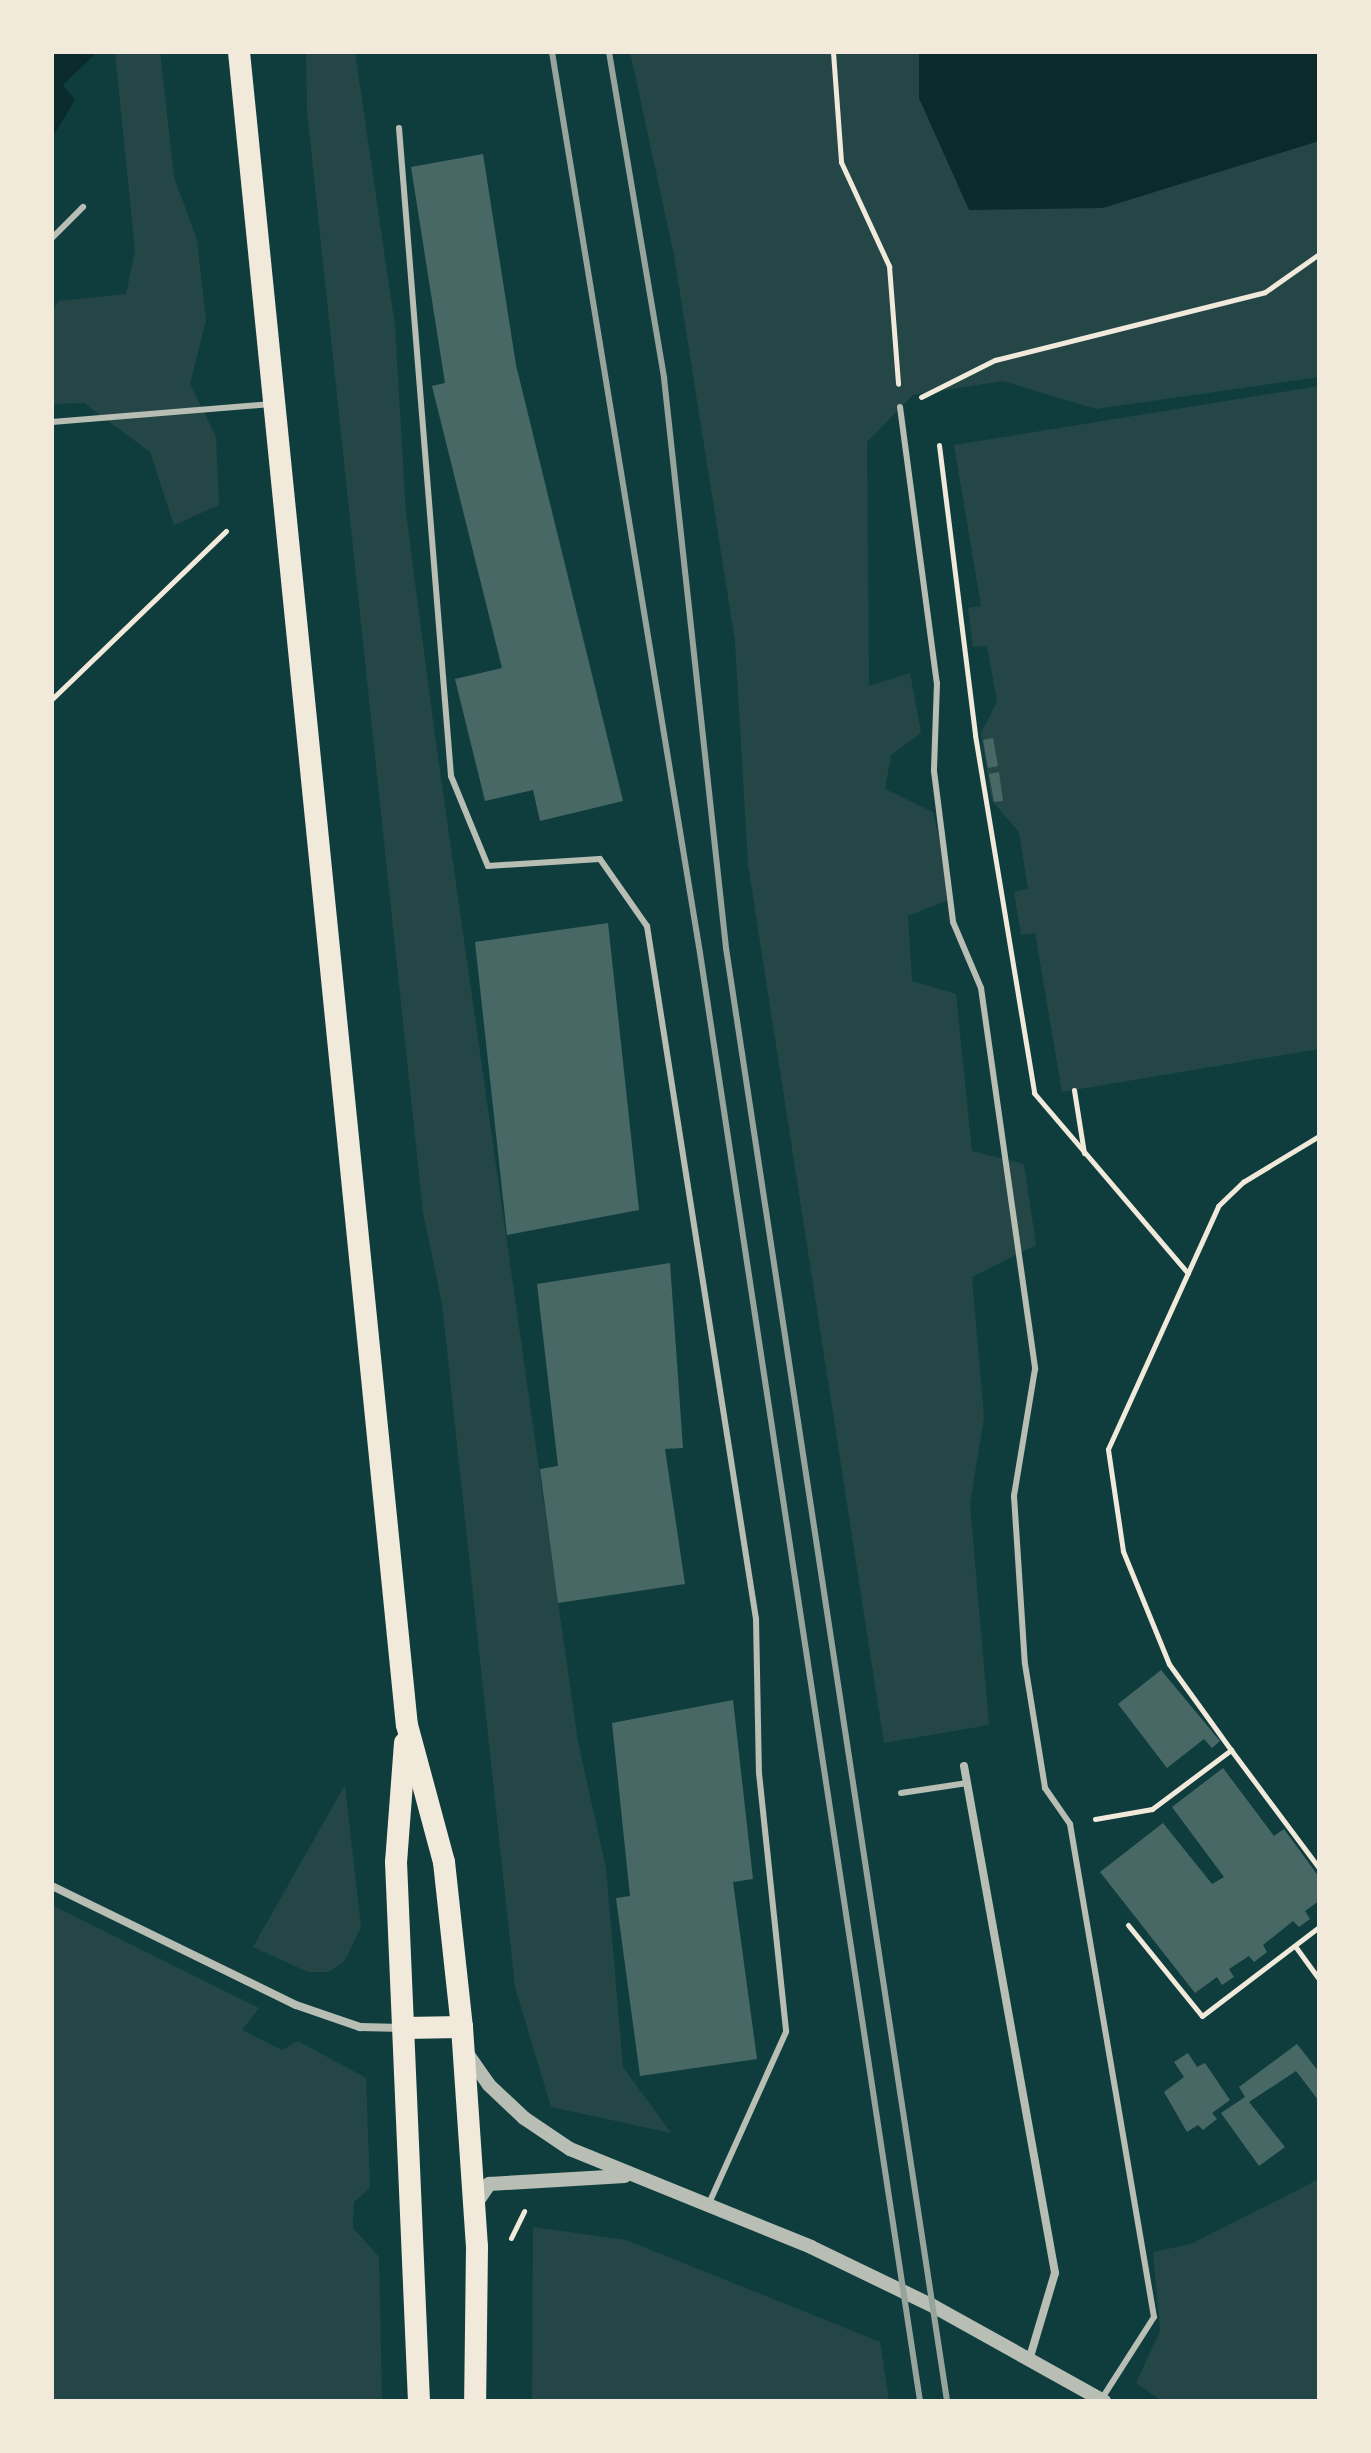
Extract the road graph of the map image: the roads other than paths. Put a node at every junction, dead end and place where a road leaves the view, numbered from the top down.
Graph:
1 (239, 52) edge
2 (399, 128) dead end
3 (83, 207) dead end
4 (52, 238) edge
5 (275, 404) junction
6 (900, 407) road end
7 (52, 422) edge
8 (407, 1725) junction
9 (964, 1766) dead end
10 (967, 1783) junction
11 (901, 1793) dead end
12 (52, 1886) edge
13 (404, 2028) junction
14 (463, 2038) junction
15 (630, 2176) junction
16 (476, 2207) junction
17 (707, 2207) junction
18 (1030, 2357) junction
19 (1102, 2400) edge
20 (419, 2401) edge
21 (475, 2401) edge

1 - 5 highway
2 - 17 lane
3 - 4 lane
5 - 7 lane
5 - 8 highway
6 - 19 lane
8 - 13 highway
8 - 14 highway
9 - 10 street
10 - 11 lane
10 - 18 street
12 - 13 street
13 - 14 highway
13 - 20 highway
14 - 15 street
14 - 16 highway
15 - 16 street
15 - 17 street
16 - 21 highway
17 - 18 street
18 - 19 street

